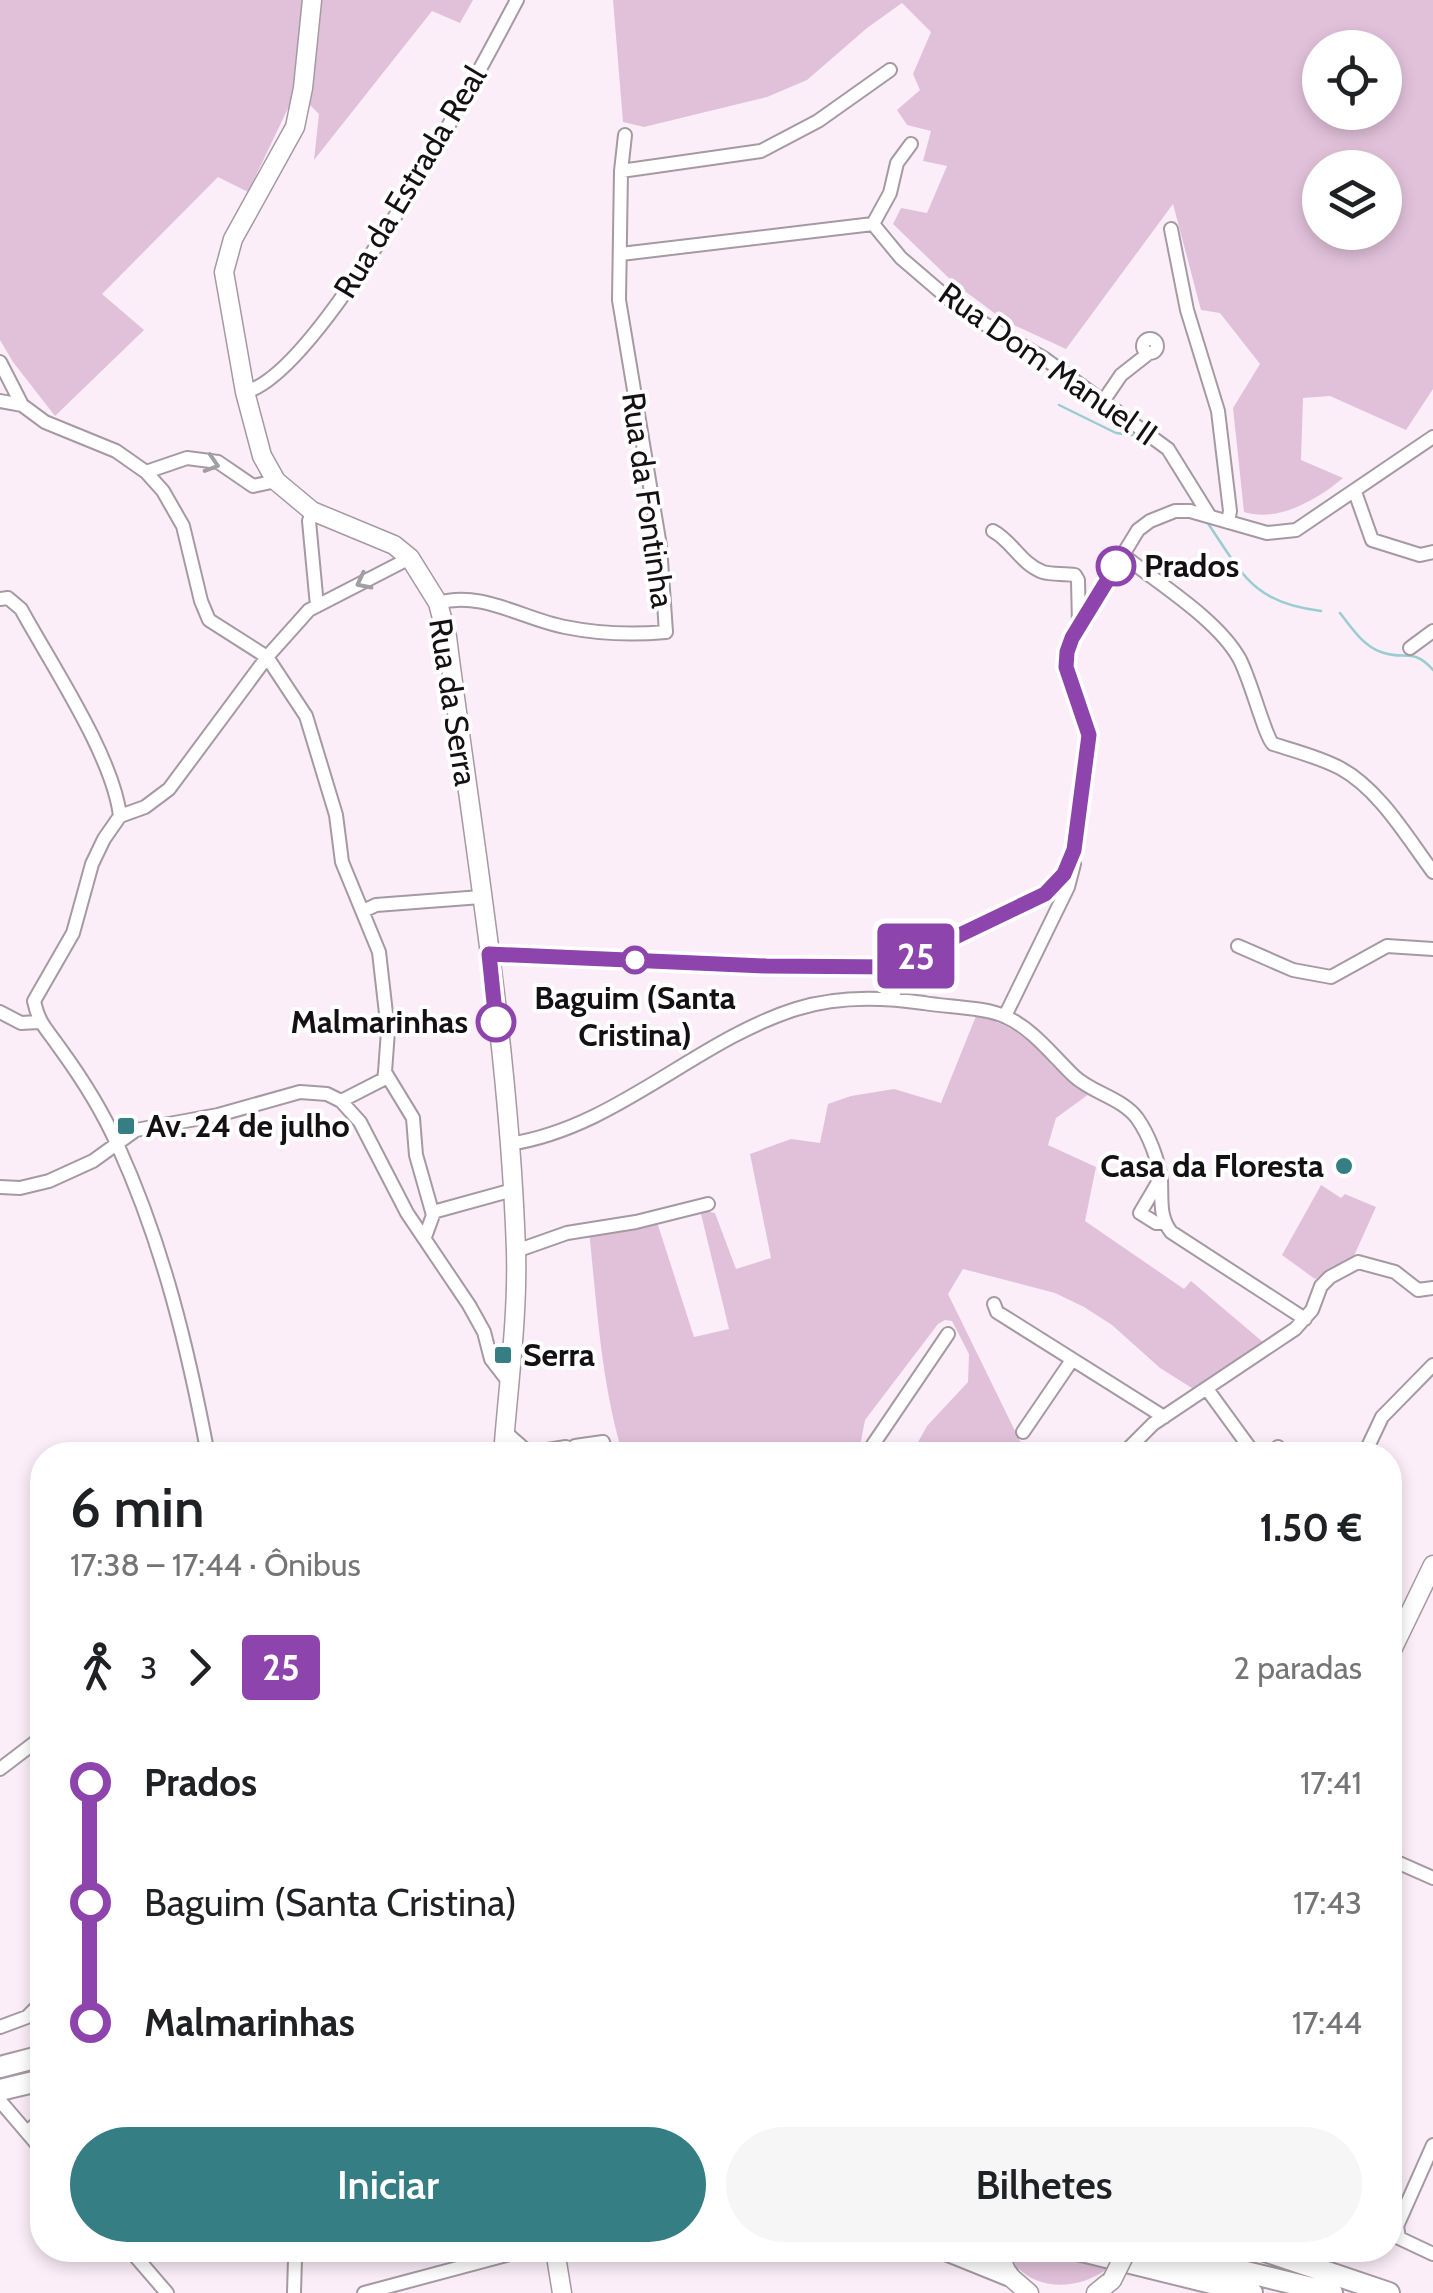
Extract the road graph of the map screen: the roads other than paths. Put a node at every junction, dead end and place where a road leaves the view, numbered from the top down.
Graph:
1 (312, 0) edge
2 (518, 0) edge
3 (890, 70) dead end
4 (625, 135) dead end
5 (911, 144) dead end
6 (621, 171) junction
7 (873, 224) junction
8 (1170, 230) dead end
9 (621, 254) junction
10 (1149, 353) dead end
11 (0, 362) edge
12 (245, 392) junction
13 (1104, 400) junction
14 (0, 401) edge
15 (22, 405) junction
16 (1433, 437) edge
17 (146, 472) junction
18 (276, 482) junction
19 (1355, 492) junction
20 (312, 511) junction
21 (1209, 515) junction
22 (1228, 522) junction
23 (993, 531) dead end
24 (1433, 552) edge
25 (1123, 555) junction
26 (410, 558) junction
27 (0, 599) edge
28 (438, 603) junction
29 (317, 606) junction
30 (1079, 626) junction
31 (1433, 631) edge
32 (1410, 648) dead end
33 (267, 656) junction
34 (120, 816) junction
35 (1074, 850) junction
36 (1433, 872) edge
37 (480, 897) junction
38 (364, 911) junction
39 (1238, 946) dead end
40 (1433, 949) edge
41 (489, 954) junction
42 (893, 967) junction
43 (894, 998) junction
44 (0, 1012) edge
45 (1004, 1016) junction
46 (38, 1022) junction
47 (386, 1072) junction
48 (341, 1101) junction
49 (117, 1144) junction
50 (510, 1144) junction
51 (1160, 1178) junction
52 (0, 1187) edge
53 (513, 1190) junction
54 (708, 1204) dead end
55 (432, 1212) junction
56 (1164, 1224) junction
57 (426, 1237) junction
58 (516, 1251) junction
59 (1426, 1289) edge
60 (994, 1304) dead end
61 (1305, 1319) junction
62 (948, 1334) dead end
63 (1072, 1360) junction
64 (1433, 1366) edge
65 (508, 1381) junction
66 (1207, 1389) junction
67 (1164, 1417) junction
68 (504, 1431) junction
69 (1023, 1432) dead end
70 (205, 1442) edge
71 (504, 1442) edge
72 (516, 1442) edge
73 (875, 1442) edge
74 (1136, 1442) edge
75 (1246, 1442) edge
76 (1370, 1442) edge
77 (1433, 1565) edge
78 (1402, 1613) edge
79 (30, 1746) edge
80 (0, 1769) edge
81 (1402, 1864) edge
82 (1433, 1878) edge
83 (30, 2014) edge
84 (0, 2027) edge
85 (30, 2059) edge
86 (0, 2066) edge
87 (30, 2083) edge
88 (0, 2090) edge
89 (0, 2101) edge
90 (30, 2129) edge
91 (27, 2132) junction
92 (30, 2136) edge
93 (1433, 2145) edge
94 (1402, 2215) edge
95 (1402, 2239) edge
96 (1433, 2254) edge
97 (140, 2262) edge
98 (295, 2262) edge
99 (480, 2262) edge
100 (557, 2262) edge
101 (970, 2262) edge
102 (1121, 2262) edge
103 (1127, 2262) edge
104 (1205, 2262) edge
105 (1297, 2262) edge
106 (1013, 2283) edge
107 (167, 2293) edge
108 (294, 2293) edge
109 (364, 2293) edge
110 (562, 2293) edge
111 (1029, 2293) edge
112 (1096, 2293) edge
113 (1252, 2293) edge
114 (1332, 2293) edge
115 (1389, 2293) edge

1 - 12 main road, Rua da Serra
2 - 12 street, Rua da Estrada Real
3 - 6 street
4 - 6 street, Rua da Fontinha
5 - 7 street
6 - 9 street, Rua da Fontinha
7 - 9 street
7 - 13 street, Rua Dom Manuel II
8 - 22 street
9 - 28 street, Rua da Fontinha
10 - 13 street
11 - 15 street
12 - 18 main road, Rua da Serra
13 - 21 street, Rua Dom Manuel II
14 - 15 street
15 - 17 street
16 - 19 street
17 -> 18 street
17 - 33 street
18 - 20 main road, Rua da Serra
19 - 22 street
19 - 24 street
20 - 26 main road, Rua da Serra
20 - 29 street
21 - 22 street
21 - 25 street
23 - 30 street
25 - 30 street
25 - 36 street
26 - 28 main road, Rua da Serra
26 -> 29 street
27 - 34 street
28 - 37 main road, Rua da Serra
29 - 33 street
30 - 35 street
31 - 32 street
33 - 34 street
33 - 38 street
34 - 46 street
35 - 42 street
35 - 45 street
37 - 38 street
37 - 41 main road, Rua da Serra
38 - 47 street
39 - 40 street
41 - 42 street
41 - 50 main road, Rua da Serra
42 - 43 street
43 - 45 street
43 - 50 street
44 - 46 street
45 - 51 street
46 - 49 street
47 - 48 street
47 - 55 street
48 - 49 street
48 - 57 street
49 - 52 street
49 - 70 street
50 - 53 main road, Rua da Serra
51 - 56 street
51 - 56 street
53 - 55 street
53 - 58 main road, Rua da Serra
54 - 58 street
55 - 57 street
56 - 61 street
57 - 65 street
58 - 65 main road, Rua da Serra
59 - 61 street
60 - 63 street
61 - 66 street
62 - 73 street
63 - 67 street
63 - 69 street
64 - 76 street
65 - 68 main road, Rua da Serra
66 - 67 street
66 - 75 street
67 - 74 street
68 - 71 main road, Rua da Serra
68 - 72 street
77 - 78 main road
79 - 80 street
81 - 82 street
83 - 84 street
85 - 86 highway
87 - 88 highway
89 - 91 street
90 - 91 street
91 - 92 street
93 - 94 street
95 - 96 street
97 - 107 street
98 - 108 street
99 - 109 street
100 - 110 main road
101 - 106 highway
102 - 112 main road, bridge
103 - 113 highway
104 - 114 highway
105 - 115 highway
106 - 111 main road

